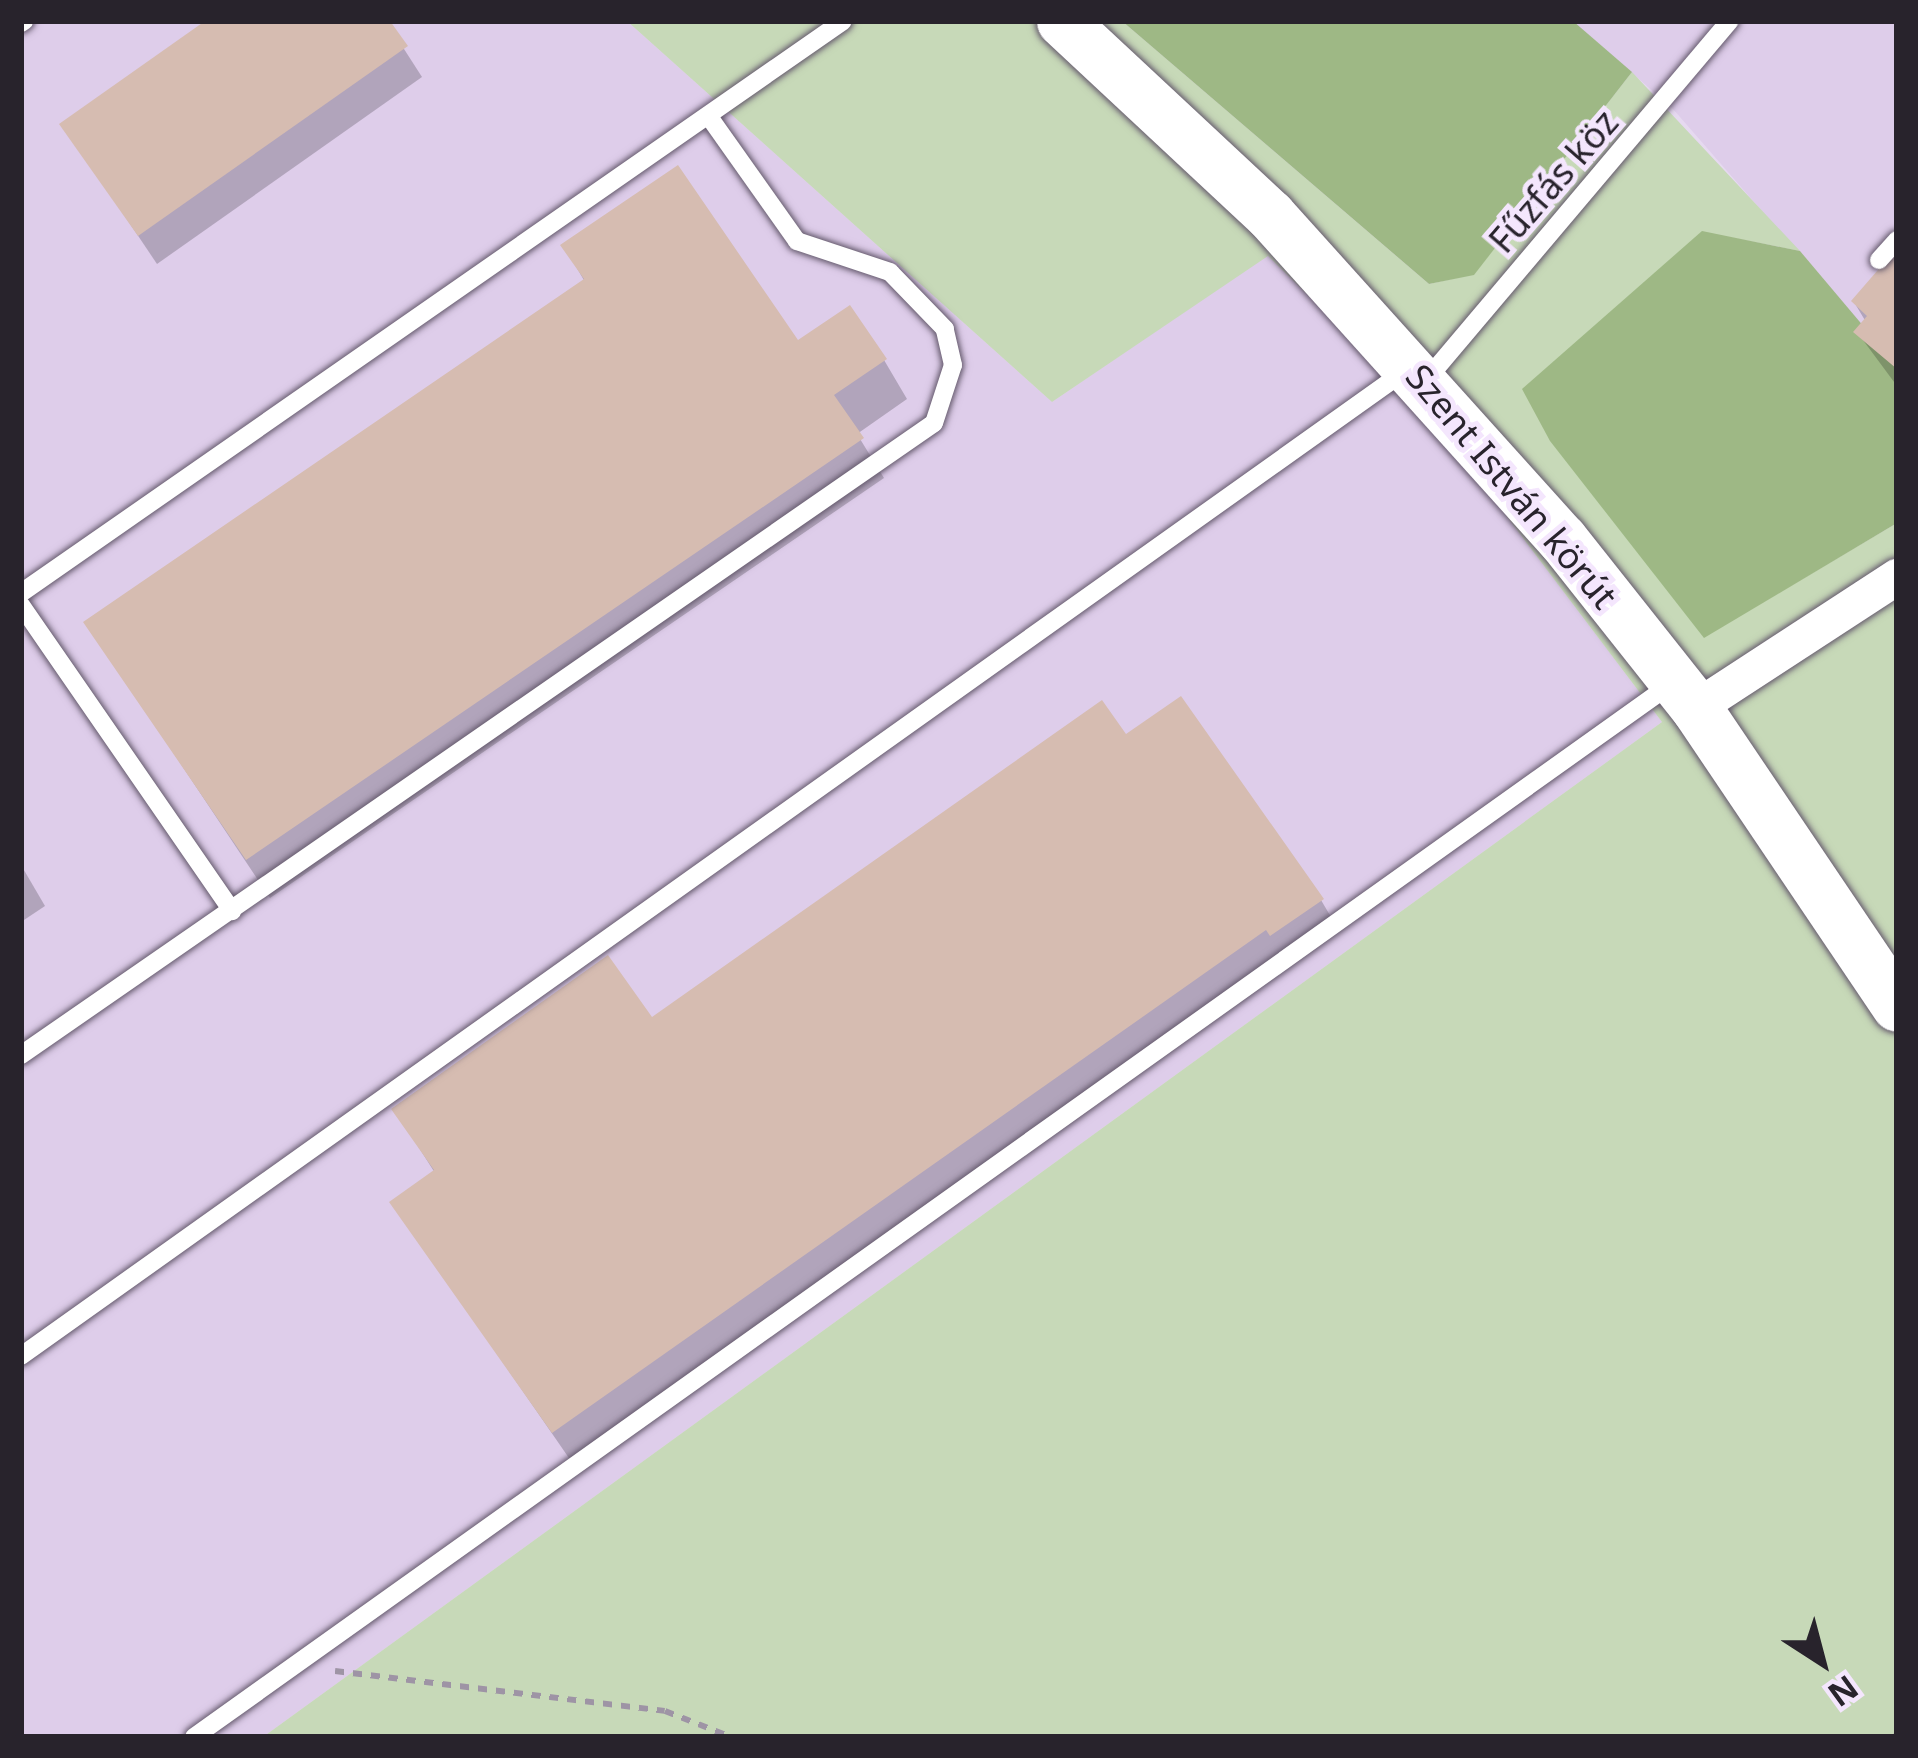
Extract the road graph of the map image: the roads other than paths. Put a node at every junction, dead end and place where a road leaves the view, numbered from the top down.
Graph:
1 (843, 21) edge
2 (1062, 21) edge
3 (1730, 21) edge
4 (710, 118) junction
5 (1897, 240) edge
6 (1879, 260) dead end
7 (1418, 374) junction
8 (1897, 578) edge
9 (21, 593) edge
10 (21, 605) edge
11 (1685, 695) junction
12 (232, 911) junction
13 (1897, 1006) edge
14 (21, 1055) edge
15 (21, 1356) edge
16 (194, 1737) edge

1 - 4 lane
2 - 7 street, Szent István körút
3 - 7 lane, Fűzfás köz
4 - 9 lane
4 - 12 lane
5 - 6 lane
7 - 11 street, Szent István körút
7 - 15 lane, Fűzfás köz
8 - 11 street
10 - 12 lane
11 - 13 street, Szent István körút
11 - 16 lane
12 - 14 lane

